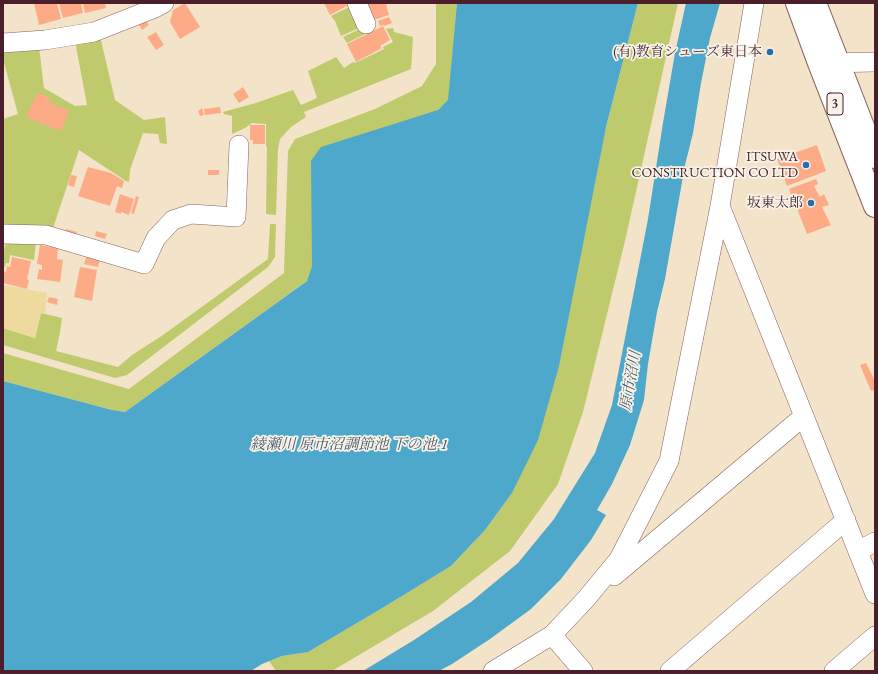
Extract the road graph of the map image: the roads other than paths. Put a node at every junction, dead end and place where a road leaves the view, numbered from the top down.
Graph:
1 (164, 3) edge
2 (358, 3) edge
3 (754, 3) edge
4 (797, 3) edge
5 (815, 3) edge
6 (366, 24) dead end
7 (3, 43) edge
8 (875, 62) edge
9 (829, 63) junction
10 (239, 145) dead end
11 (875, 157) edge
12 (720, 206) junction
13 (875, 206) edge
14 (3, 234) edge
15 (804, 416) junction
16 (846, 520) junction
17 (875, 542) edge
18 (858, 551) junction
19 (875, 594) edge
20 (586, 599) junction
21 (552, 635) junction
22 (875, 636) edge
23 (493, 671) edge
24 (583, 671) edge
25 (670, 671) edge
26 (834, 671) edge

1 - 7 street
2 - 6 street
3 - 12 street
4 - 9 main road, 3
5 - 9 main road, 3
8 - 9 street
9 - 11 main road, 3
9 - 13 main road, 3
10 - 14 street
12 - 15 street
12 - 20 street
15 - 16 street
15 - 20 street
16 - 18 street
16 - 25 street
17 - 18 street
18 - 19 street
20 - 21 street
21 - 23 street
21 - 24 street
22 - 26 street

